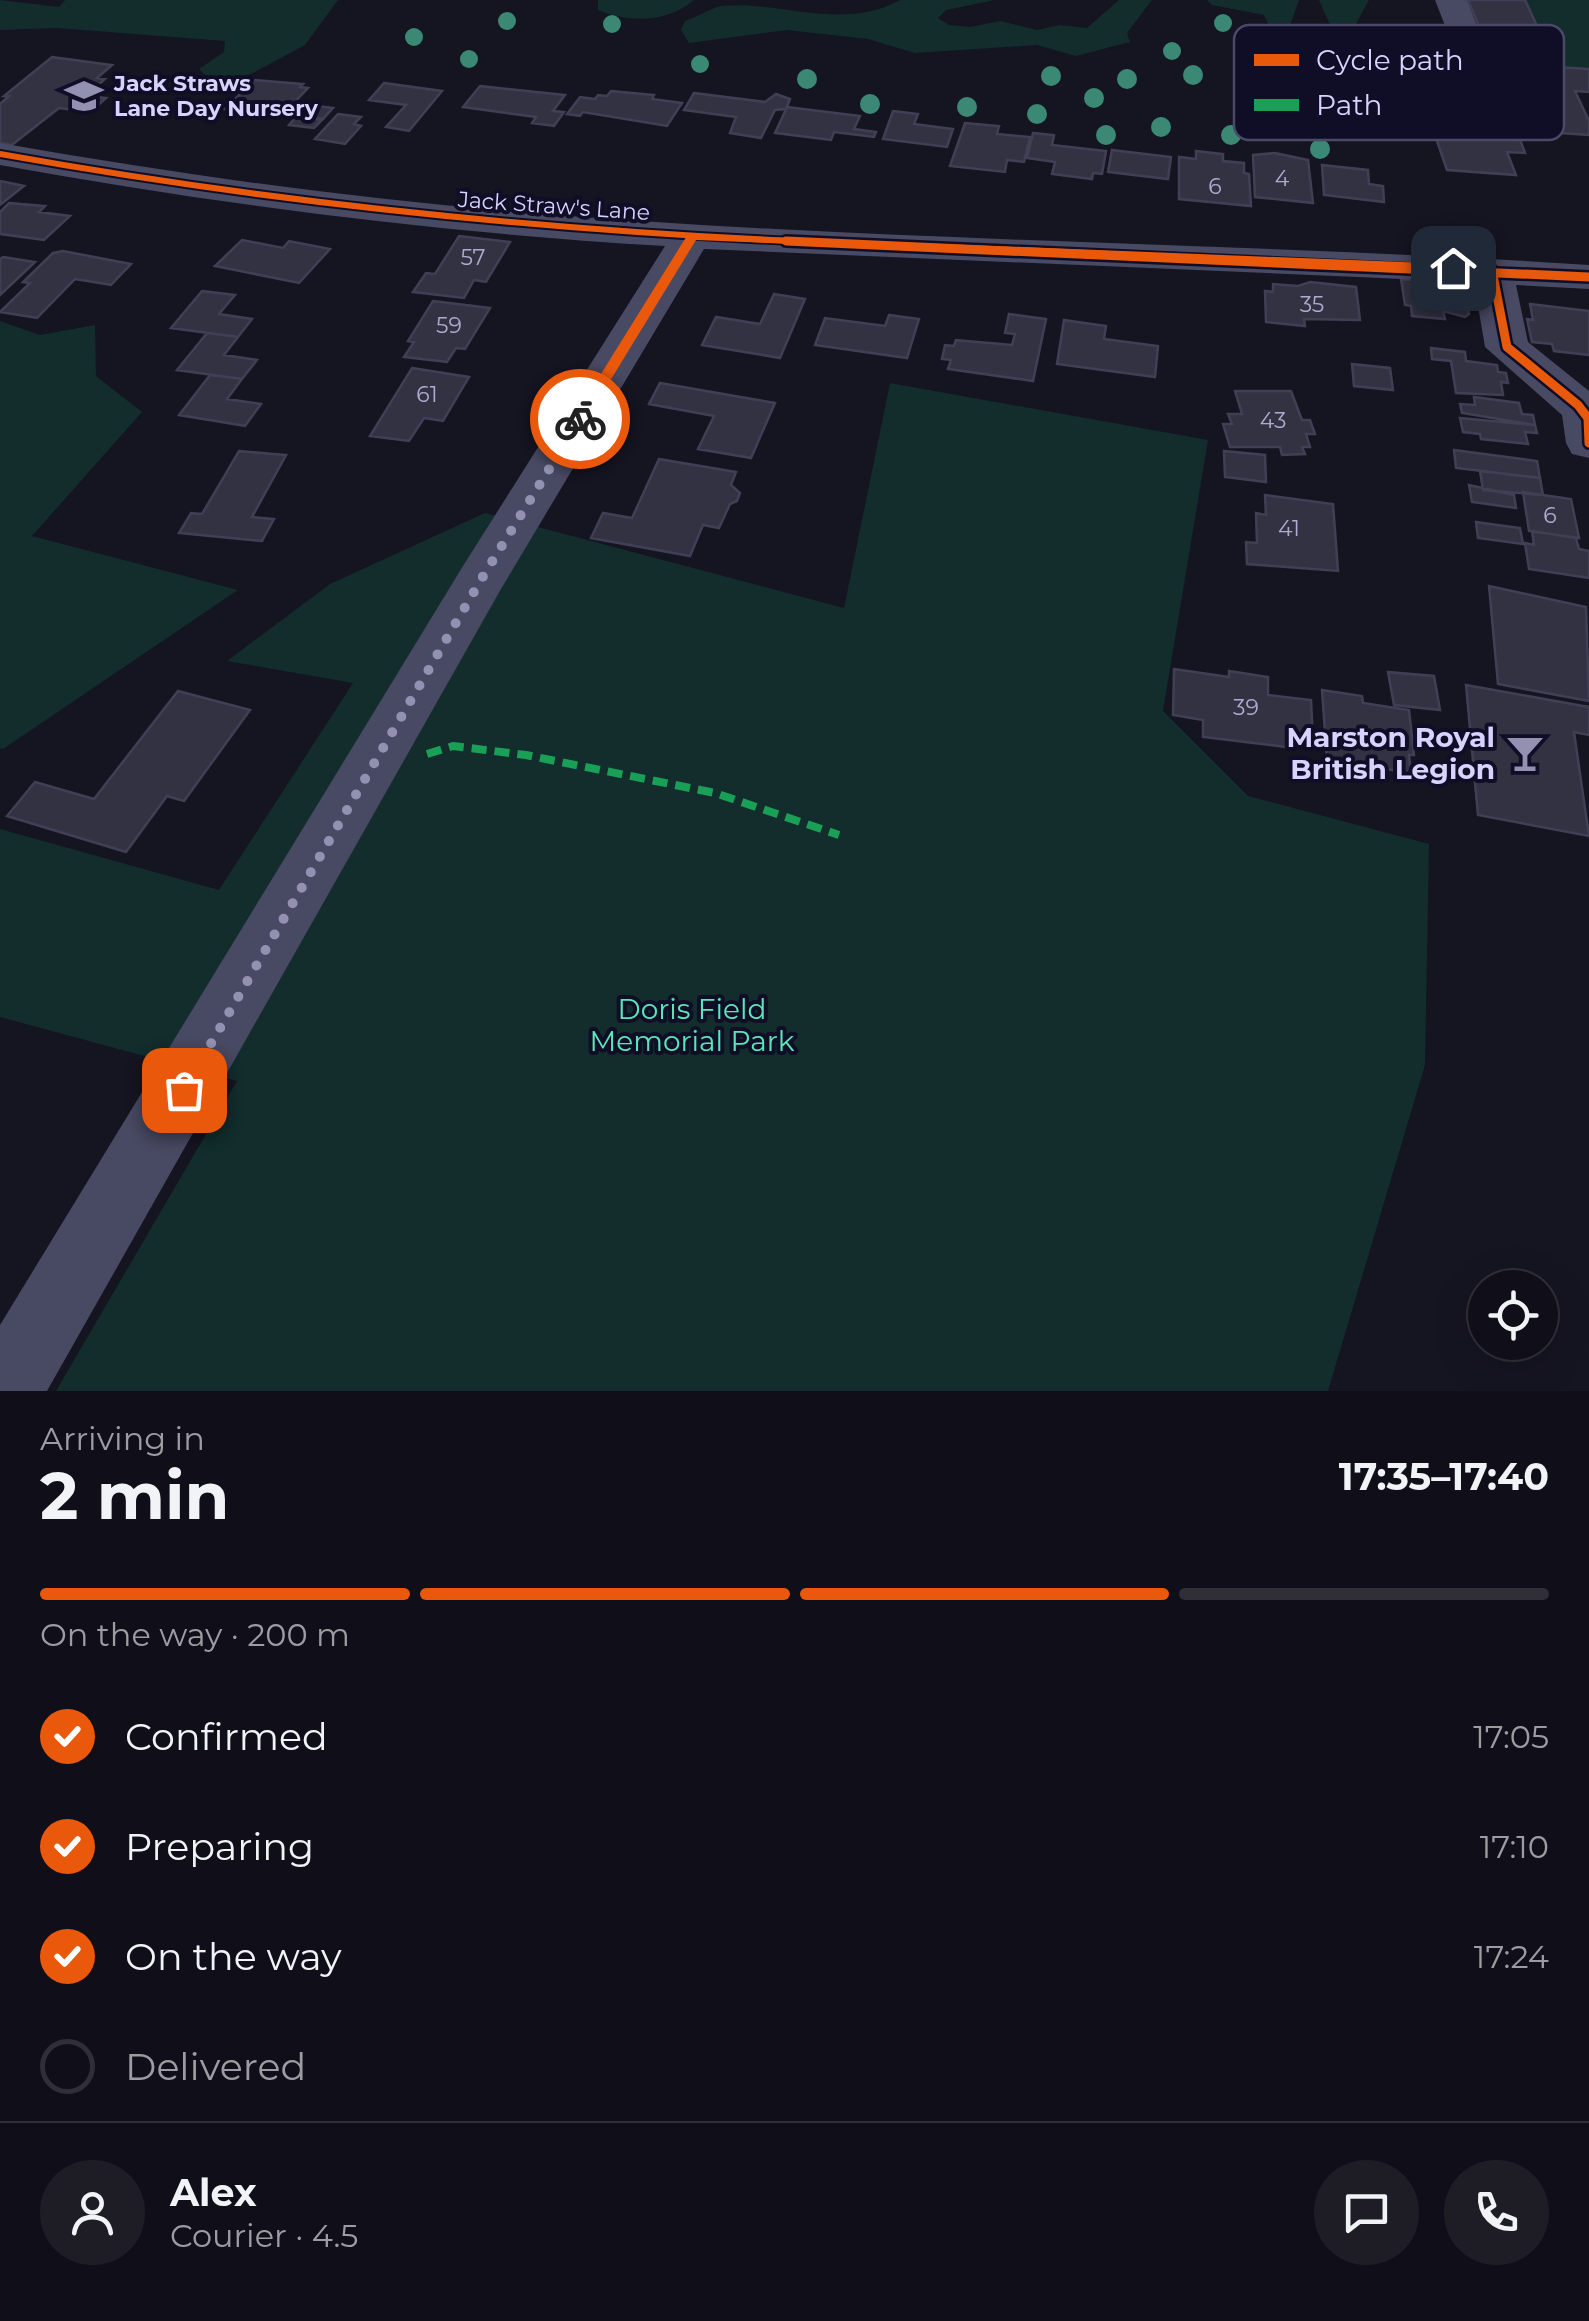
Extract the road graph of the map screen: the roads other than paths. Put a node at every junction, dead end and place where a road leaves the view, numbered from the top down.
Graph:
1 (1451, 0) edge
2 (1461, 25) edge
3 (0, 154) edge
4 (692, 236) junction
5 (1492, 270) junction
6 (1589, 277) edge
7 (1588, 426) edge
8 (4, 1391) edge

1 - 2 street
3 - 4 street, Jack Straw's Lane
4 - 5 street, Jack Straw's Lane
4 - 8 street
5 - 6 street, Jack Straw's Lane
5 - 7 street

